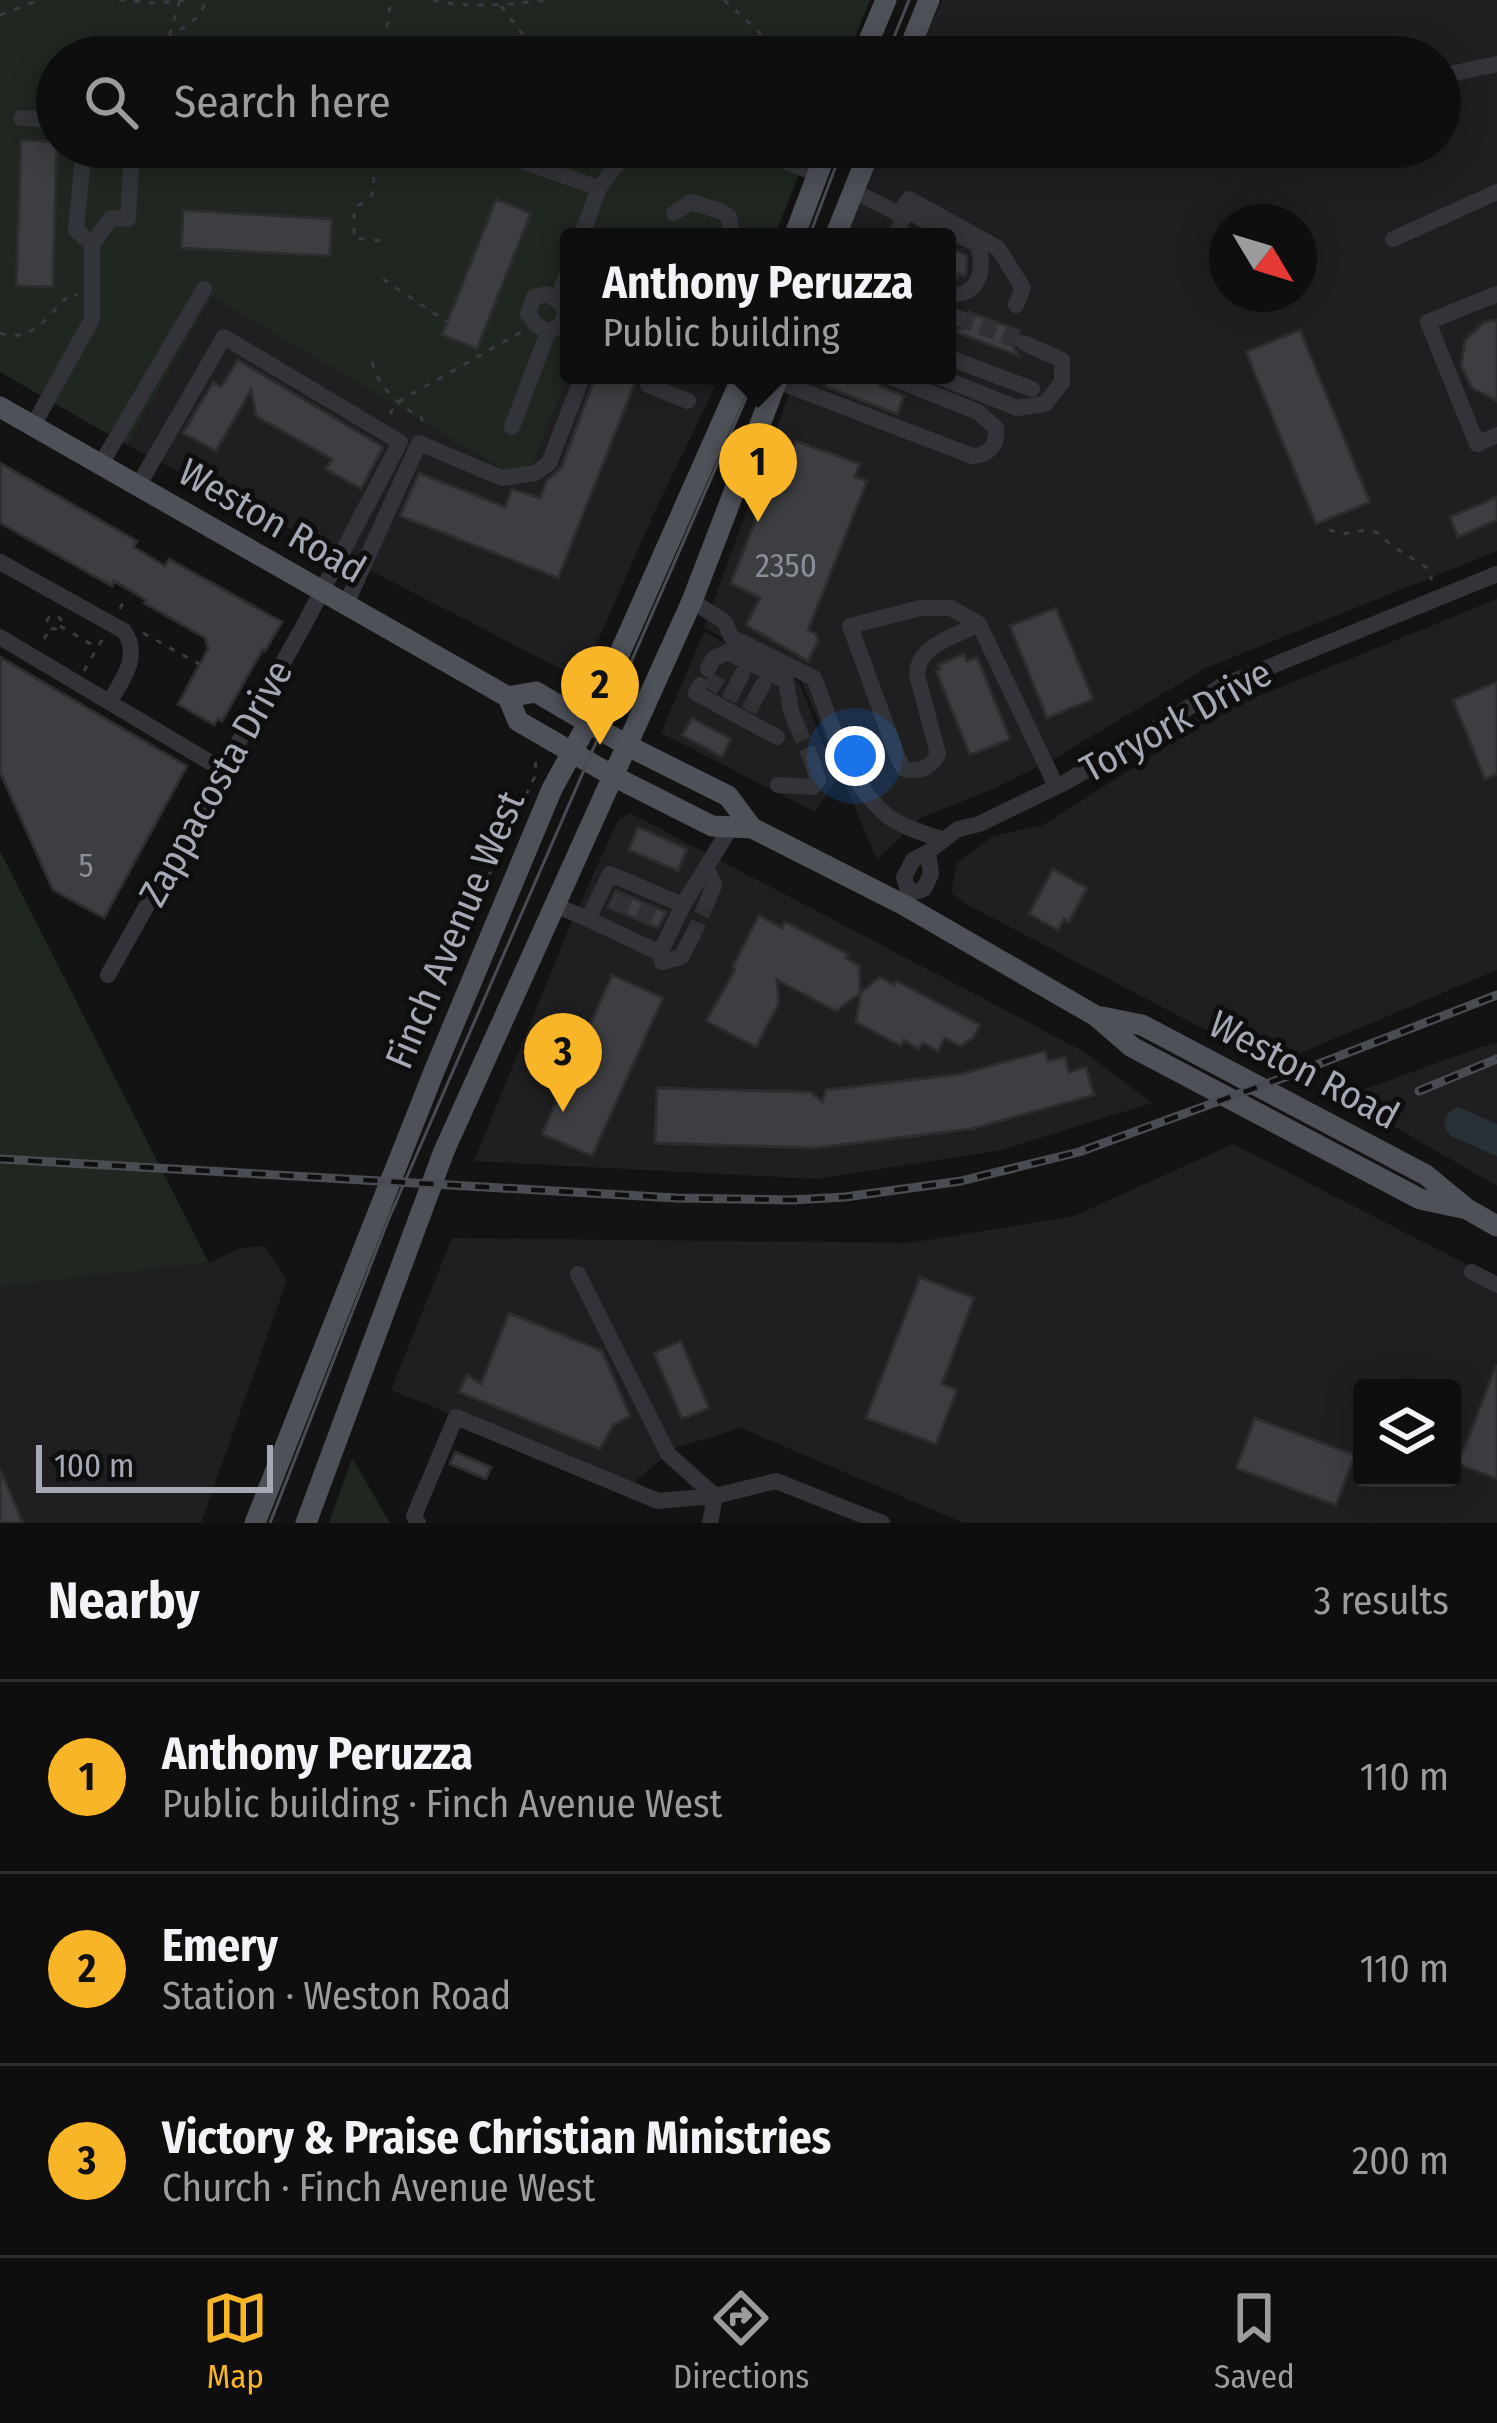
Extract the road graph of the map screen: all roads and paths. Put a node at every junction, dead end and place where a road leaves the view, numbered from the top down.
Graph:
1 (40, 0) edge
2 (119, 0) edge
3 (183, 0) edge
4 (207, 0) edge
5 (391, 0) edge
6 (433, 0) edge
7 (547, 0) edge
8 (724, 0) edge
9 (886, 0) edge
10 (928, 0) edge
11 (499, 4) junction
12 (0, 15) edge
13 (168, 36) edge
14 (172, 36) edge
15 (385, 36) edge
16 (524, 36) edge
17 (761, 36) edge
18 (871, 36) edge
19 (914, 36) edge
20 (1497, 64) edge
21 (1461, 72) edge
22 (21, 118) dead end
23 (36, 119) edge
24 (82, 168) edge
25 (131, 168) edge
26 (374, 168) edge
27 (541, 168) edge
28 (614, 168) edge
29 (802, 168) edge
30 (819, 168) edge
31 (863, 168) edge
32 (817, 174) junction
33 (599, 188) junction
34 (854, 190) junction
35 (1497, 192) edge
36 (78, 211) junction
37 (674, 213) dead end
38 (902, 215) junction
39 (111, 218) junction
40 (584, 228) edge
41 (730, 228) edge
42 (797, 228) edge
43 (843, 228) edge
44 (898, 228) edge
45 (938, 228) edge
46 (956, 235) edge
47 (1393, 239) dead end
48 (384, 241) dead end
49 (92, 244) junction
50 (383, 279) dead end
51 (204, 289) dead end
52 (560, 293) edge
53 (1497, 294) edge
54 (79, 295) dead end
55 (956, 296) edge
56 (557, 301) junction
57 (560, 302) edge
58 (1016, 304) dead end
59 (447, 322) dead end
60 (560, 326) edge
61 (541, 328) junction
62 (0, 333) edge
63 (1024, 343) tunnel mouth
64 (956, 360) edge
65 (371, 362) dead end
66 (956, 383) edge
67 (580, 384) edge
68 (739, 384) edge
69 (776, 384) edge
70 (791, 384) edge
71 (908, 384) edge
72 (648, 385) dead end
73 (1032, 389) dead end
74 (688, 401) dead end
75 (396, 403) junction
76 (0, 407) edge
77 (33, 426) junction
78 (512, 427) dead end
79 (1497, 436) edge
80 (419, 443) junction
81 (101, 464) junction
82 (138, 485) junction
83 (1329, 530) dead end
84 (0, 562) edge
85 (1497, 574) edge
86 (322, 591) junction
87 (1439, 597) junction
88 (125, 598) dead end
89 (692, 601) junction
90 (346, 604) junction
91 (111, 624) junction
92 (980, 624) junction
93 (60, 626) junction
94 (51, 628) junction
95 (139, 631) dead end
96 (0, 637) edge
97 (44, 639) dead end
98 (98, 648) junction
99 (199, 664) dead end
100 (77, 683) junction
101 (508, 697) junction
102 (110, 701) junction
103 (788, 717) tunnel mouth
104 (588, 723) junction
105 (777, 737) tunnel mouth
106 (628, 746) junction
107 (572, 751) junction
108 (534, 753) dead end
109 (812, 761) dead end
110 (223, 770) junction
111 (613, 776) junction
112 (778, 785) dead end
113 (1056, 786) junction
114 (741, 828) junction
115 (934, 846) junction
116 (706, 867) junction
117 (626, 896) junction
118 (708, 900) tunnel mouth
119 (906, 900) junction
120 (555, 905) junction
121 (683, 905) junction
122 (649, 906) junction
123 (469, 918) dead end
124 (588, 919) junction
125 (611, 930) junction
126 (692, 937) tunnel mouth
127 (633, 940) junction
128 (660, 952) junction
129 (108, 975) dead end
130 (1497, 1226) edge
131 (1472, 1272) dead end
132 (578, 1274) dead end
133 (1497, 1285) edge
134 (716, 1496) junction
135 (255, 1523) edge
136 (306, 1523) edge
137 (418, 1523) edge
138 (710, 1523) edge
139 (882, 1523) edge

1 - 12 path
2 - 3 path
3 - 13 path
4 - 14 path
5 - 15 path
6 - 11 path
7 - 11 path
8 - 17 path
9 - 18 main road
10 - 19 main road
11 - 16 path
20 - 21 street
22 - 23 street
24 - 36 street
25 - 39 street
26 - 48 path
27 - 33 street
28 - 33 street
29 - 32 street
30 - 32 main road
31 - 34 main road
32 - 42 main road
33 - 40 street
34 - 38 street
34 - 43 main road
35 - 47 street
36 - 39 street
36 - 49 street
37 - 41 street
38 - 44 street
38 - 45 street
38 - 58 street
39 - 49 street
46 - 55 street
49 - 77 street
50 - 59 path
51 - 81 street
52 - 56 street
53 - 79 street
54 - 62 path
56 - 57 street
56 - 61 street
60 - 61 street
61 - 75 path
61 - 78 street
63 - 66 street
64 - 73 street
65 - 75 path
67 - 80 street
68 - 104 main road, Finch Avenue West
69 - 89 main road, Finch Avenue West
70 - 71 street
72 - 74 street
75 - 80 path
76 - 77 main road, Weston Road
77 - 81 main road, Weston Road
80 - 90 street
81 - 82 main road, Weston Road
82 - 86 main road, Weston Road
82 - 86 street, Zappacosta Drive
83 - 87 path
84 - 91 street
85 - 87 street, Toryork Drive
86 - 90 main road, Weston Road
86 - 110 street, Zappacosta Drive
87 - 113 street, Toryork Drive
88 - 91 path
89 - 106 main road, Finch Avenue West
89 - 115 street
90 - 101 main road, Weston Road
91 - 98 path
91 - 102 street
92 - 92 street
92 - 113 street
93 - 94 path
93 - 94 path
93 - 98 path
94 - 97 path
95 - 99 path
96 - 100 street
98 - 100 path
100 - 102 street
101 - 104 main road, Weston Road
101 - 107 main road, Weston Road
102 - 110 street
103 - 105 street
104 - 106 main road, Weston Road
104 - 107 main road, Finch Avenue West
106 - 111 main road, Finch Avenue West
106 - 114 main road, Weston Road
107 - 111 main road, Weston Road
107 - 135 main road, Finch Avenue West
108 - 123 path
109 - 112 street
110 - 129 street, Zappacosta Drive
111 - 114 main road, Weston Road
111 - 120 main road, Finch Avenue West
113 - 115 street, Toryork Drive
114 - 116 street
114 - 119 main road, Weston Road
115 - 119 street
116 - 118 street
116 - 121 street
117 - 122 street
117 - 124 street
117 - 125 street
119 - 130 main road, Weston Road
120 - 124 street
120 - 136 main road, Finch Avenue West
121 - 122 street
121 - 128 street
122 - 127 street
124 - 125 street
125 - 127 street
126 - 128 street
127 - 128 street
131 - 133 street
132 - 134 street
134 - 137 street
134 - 138 street
134 - 139 street

